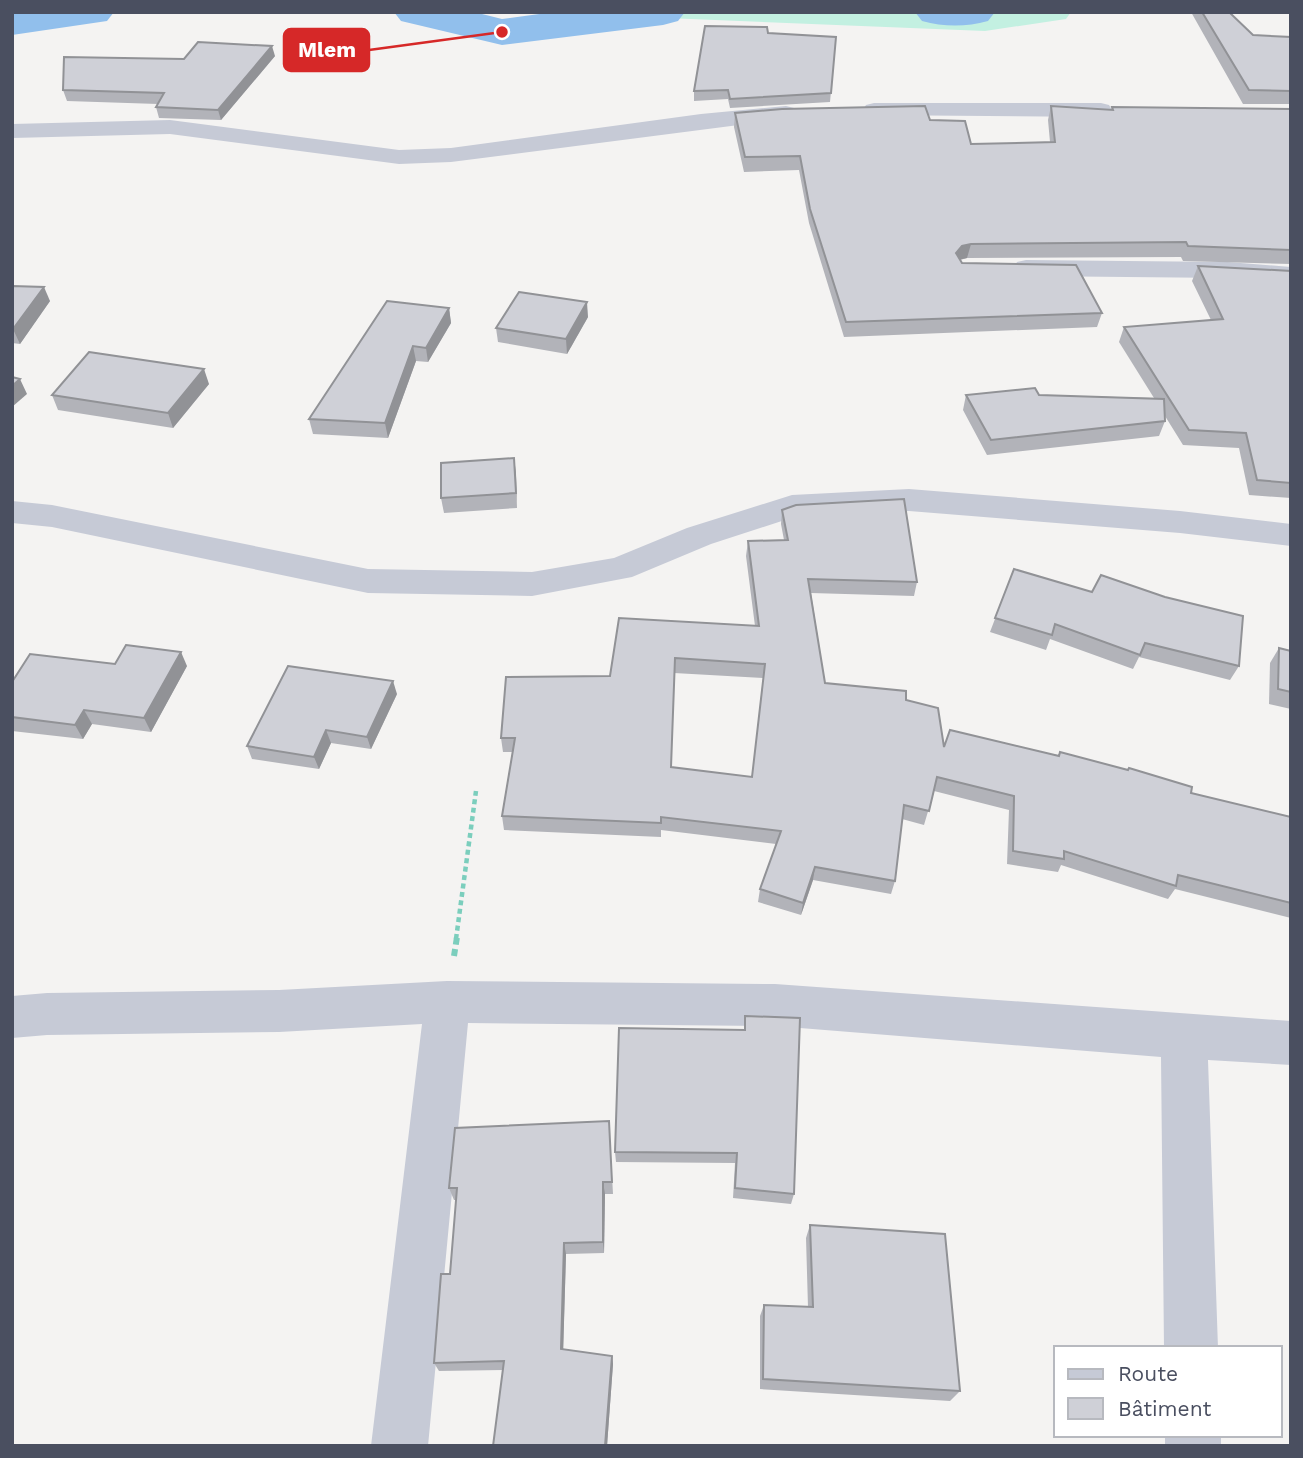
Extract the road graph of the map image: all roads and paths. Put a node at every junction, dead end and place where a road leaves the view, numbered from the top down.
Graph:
1 (853, 111) edge
2 (1128, 111) edge
3 (805, 113) edge
4 (12, 131) edge
5 (996, 269) edge
6 (1291, 275) edge
7 (12, 512) edge
8 (1291, 535) edge
9 (476, 791) dead end
10 (447, 1002) junction
11 (12, 1017) edge
12 (1184, 1037) junction
13 (1291, 1043) edge
14 (1191, 1346) edge
15 (399, 1446) edge

1 - 2 street
3 - 4 street
5 - 6 street
7 - 8 street
9 - 10 path
10 - 11 street
10 - 12 street
10 - 15 street
12 - 13 street
12 - 14 street

